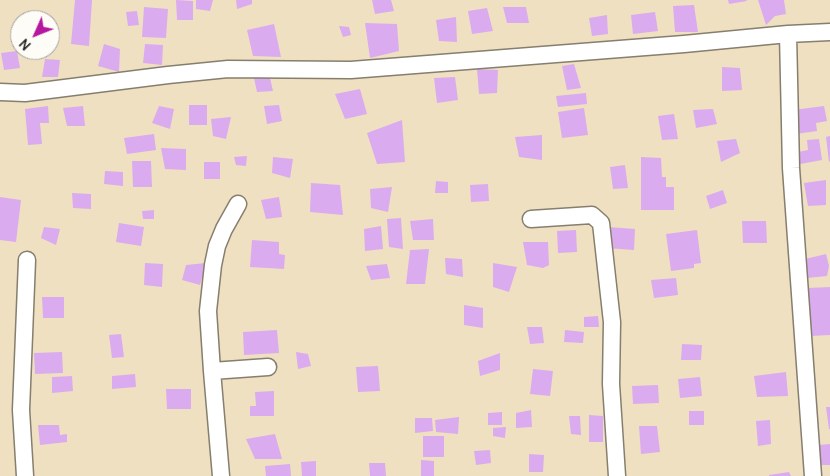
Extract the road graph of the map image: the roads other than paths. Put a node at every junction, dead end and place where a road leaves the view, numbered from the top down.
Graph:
1 (830, 32) edge
2 (788, 34) junction
3 (0, 92) edge
4 (238, 204) dead end
5 (531, 218) dead end
6 (27, 260) dead end
7 (268, 367) dead end
8 (212, 371) junction
9 (25, 476) edge
10 (221, 476) edge
11 (617, 476) edge
12 (813, 476) edge

1 - 2 street
2 - 3 street
2 - 12 street
4 - 8 street
5 - 11 street
6 - 9 street
7 - 8 street
8 - 10 street

